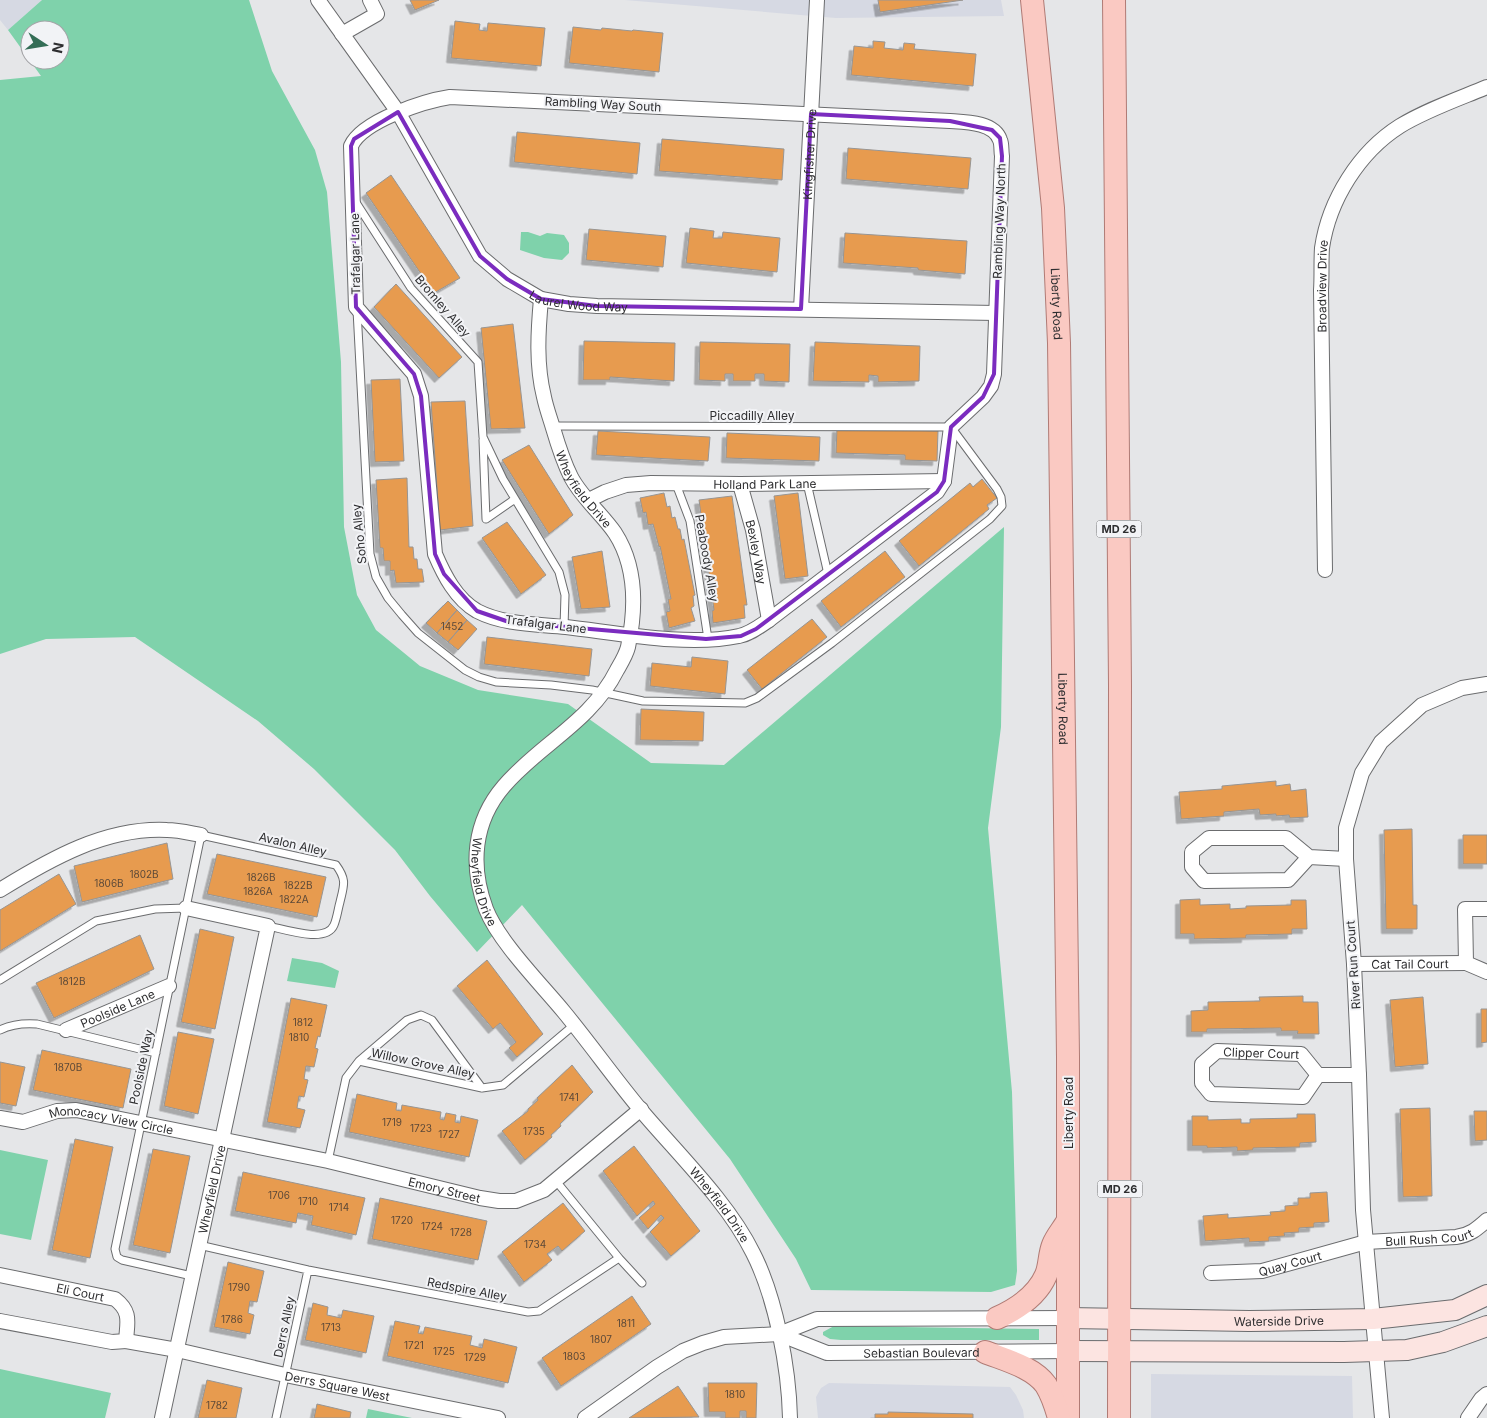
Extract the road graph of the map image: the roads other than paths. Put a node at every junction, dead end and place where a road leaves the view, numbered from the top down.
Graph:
1 (318, 0) edge
2 (370, 0) edge
3 (817, 0) edge
4 (1032, 0) edge
5 (1114, 0) edge
6 (342, 34) junction
7 (1487, 87) edge
8 (398, 112) junction
9 (811, 114) junction
10 (354, 199) junction
11 (541, 299) junction
12 (356, 307) junction
13 (801, 309) junction
14 (996, 312) junction
15 (553, 426) junction
16 (951, 427) junction
17 (483, 438) junction
18 (944, 481) junction
19 (808, 483) junction
20 (676, 484) junction
21 (740, 484) junction
22 (516, 499) junction
23 (589, 500) junction
24 (1325, 570) dead end
25 (828, 574) junction
26 (769, 620) junction
27 (564, 627) junction
28 (630, 635) junction
29 (708, 639) junction
30 (1487, 684) edge
31 (604, 693) junction
32 (201, 835) junction
33 (1309, 857) junction
34 (1346, 859) junction
35 (0, 890) edge
36 (186, 908) junction
37 (1487, 909) edge
38 (268, 926) junction
39 (1466, 963) junction
40 (1354, 964) junction
41 (1487, 972) edge
42 (0, 980) edge
43 (169, 986) junction
44 (574, 1025) junction
45 (0, 1030) edge
46 (66, 1030) junction
47 (156, 1053) junction
48 (359, 1061) junction
49 (1318, 1075) junction
50 (1359, 1075) junction
51 (482, 1088) junction
52 (641, 1110) junction
53 (0, 1118) edge
54 (142, 1123) junction
55 (222, 1139) junction
56 (328, 1161) junction
57 (556, 1181) junction
58 (1487, 1220) edge
59 (1068, 1221) junction
60 (1366, 1242) junction
61 (199, 1245) junction
62 (619, 1258) junction
63 (308, 1270) junction
64 (1211, 1273) dead end
65 (0, 1275) edge
66 (192, 1276) junction
67 (642, 1282) dead end
68 (1487, 1295) edge
69 (998, 1318) junction
70 (1068, 1318) junction
71 (1120, 1319) junction
72 (1373, 1319) junction
73 (0, 1321) edge
74 (1487, 1326) edge
75 (779, 1334) junction
76 (126, 1341) junction
77 (177, 1350) junction
78 (1120, 1351) junction
79 (1376, 1351) junction
80 (985, 1352) junction
81 (1068, 1352) junction
82 (285, 1375) junction
83 (1487, 1394) edge
84 (162, 1418) edge
85 (276, 1418) edge
86 (498, 1418) edge
87 (585, 1418) edge
88 (790, 1418) edge
89 (1059, 1418) edge
90 (1068, 1418) edge
91 (1119, 1418) edge
92 (1382, 1418) edge
93 (1468, 1418) edge

1 - 6 street, Laurel Wood Way
2 - 6 street
3 - 9 street, Kingfisher Drive
4 - 59 main road, Liberty Road
5 - 71 main road, MD 26
6 - 8 street, Laurel Wood Way
7 - 24 street, Broadview Drive
8 - 9 street, Rambling Way South
8 - 10 street, Trafalgar Lane
8 - 11 street, Laurel Wood Way
9 - 13 street, Kingfisher Drive
9 - 14 street, Rambling Way North
10 - 12 street, Trafalgar Lane
10 - 17 lane, Bromley Alley
11 - 13 street, Laurel Wood Way
11 - 15 street, Wheyfield Drive
12 - 27 street, Trafalgar Lane
12 - 31 lane, Soho Alley
13 - 14 street, Laurel Wood Way
14 - 16 street, Rambling Way North
15 - 16 lane, Piccadilly Alley
15 - 23 street, Wheyfield Drive
16 - 18 street
16 - 31 lane, Soho Alley
17 - 22 lane, Bromley Alley
17 - 22 lane, Bromley Alley
18 - 19 street, Holland Park Lane
18 - 25 street, Trafalgar Lane
19 - 21 street, Holland Park Lane
19 - 25 lane
20 - 21 street, Holland Park Lane
20 - 23 street, Holland Park Lane
20 - 29 lane, Peaboody Alley
21 - 26 street, Bexley Way
22 - 27 lane, Bromley Alley
23 - 28 street, Wheyfield Drive
25 - 26 street, Trafalgar Lane
26 - 29 street, Trafalgar Lane
27 - 28 street, Trafalgar Lane
28 - 29 street, Trafalgar Lane
28 - 31 street, Wheyfield Drive
30 - 34 street, River Run Court
31 - 44 street, Wheyfield Drive
32 - 35 street
32 - 36 lane, Poolside Way
32 - 38 lane, Avalon Alley
33 - 33 street
33 - 34 street
34 - 40 street, River Run Court
36 - 38 street
36 - 42 lane
36 - 43 lane, Poolside Way
37 - 39 street
38 - 55 street, Wheyfield Drive
39 - 40 street, Cat Tail Court
39 - 41 street
40 - 50 street, River Run Court
43 - 46 street, Poolside Lane
43 - 47 lane, Poolside Way
44 - 51 lane, Willow Grove Alley
44 - 52 street, Wheyfield Drive
45 - 46 lane
46 - 47 lane
47 - 54 lane, Poolside Way
48 - 51 lane, Willow Grove Alley
48 - 51 lane, Willow Grove Alley
48 - 56 lane, Willow Grove Alley
49 - 49 street, Clipper Court
49 - 50 street
50 - 60 street, River Run Court
52 - 57 street, Emory Street
52 - 75 street, Wheyfield Drive
53 - 54 street, Monocacy View Circle
54 - 55 street, Monocacy View Circle
54 - 66 lane, Poolside Way
55 - 56 street, Emory Street
55 - 61 street, Wheyfield Drive
56 - 57 street, Emory Street
57 - 62 lane
58 - 60 street, Bull Rush Court
59 - 69 main road
59 - 70 main road, Liberty Road
60 - 64 street, Quay Court
60 - 72 street, River Run Court
61 - 63 lane, Redspire Alley
61 - 66 street, Wheyfield Drive
62 - 63 lane, Redspire Alley
62 - 67 lane
63 - 82 lane, Derrs Alley
65 - 76 street, Eli Court
66 - 77 street, Wheyfield Drive
68 - 72 street, Waterside Drive
69 - 70 street, Sebastian Boulevard
69 - 75 street, Sebastian Boulevard
70 - 71 street, Waterside Drive
70 - 81 main road, Liberty Road
71 - 72 street, Waterside Drive
71 - 78 main road, MD 26
72 - 79 street, River Run Court
73 - 76 street
74 - 79 street
75 - 80 street, Sebastian Boulevard
75 - 87 street, Sebastian Boulevard
75 - 88 street, Wheyfield Drive
76 - 77 street
77 - 82 street, Derrs Square West
77 - 84 street, Wheyfield Drive
78 - 79 street
78 - 81 street
78 - 91 main road, MD 26
79 - 92 street, River Run Court
80 - 81 street, Sebastian Boulevard
80 - 89 main road
81 - 90 main road, Liberty Road
82 - 85 lane, Derrs Alley
82 - 86 street, Derrs Square West
83 - 93 street

